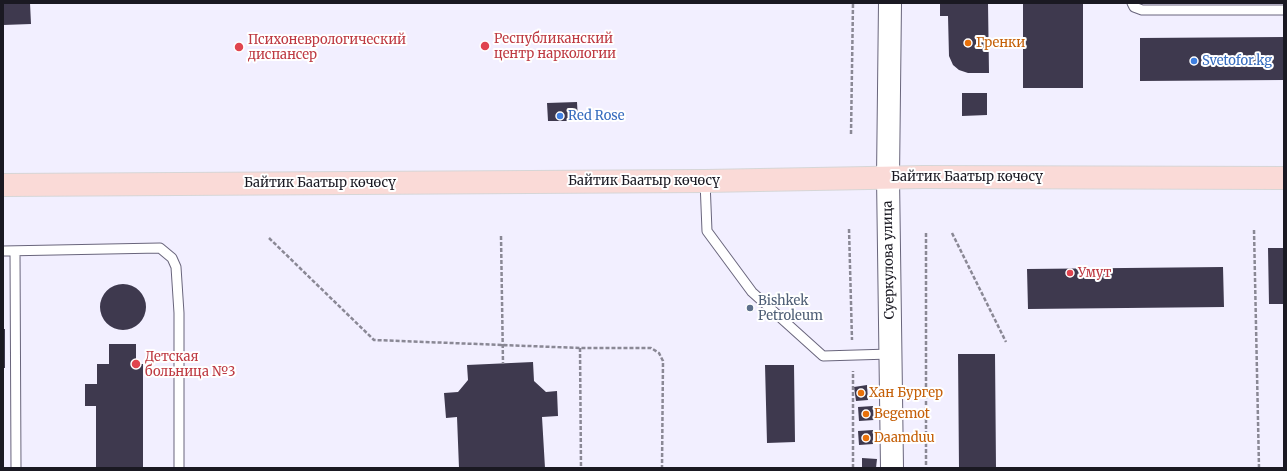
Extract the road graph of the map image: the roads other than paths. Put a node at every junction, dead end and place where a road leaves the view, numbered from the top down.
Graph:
1 (890, 3) edge
2 (1132, 3) edge
3 (1284, 10) edge
4 (888, 177) junction
5 (1284, 178) edge
6 (704, 181) junction
7 (3, 185) edge
8 (3, 251) edge
9 (15, 251) junction
10 (890, 354) junction
11 (16, 468) edge
12 (179, 468) edge
13 (892, 468) edge

1 - 4 street, Суеркулова улица
2 - 3 lane
4 - 5 main road, Байтик Баатыр көчөсү
4 - 6 main road, Байтик Баатыр көчөсү
4 - 10 street, Суеркулова улица
6 - 7 main road, Байтик Баатыр көчөсү
6 - 10 lane
8 - 9 lane
9 - 11 lane
9 - 12 lane
10 - 13 street, Суеркулова улица

